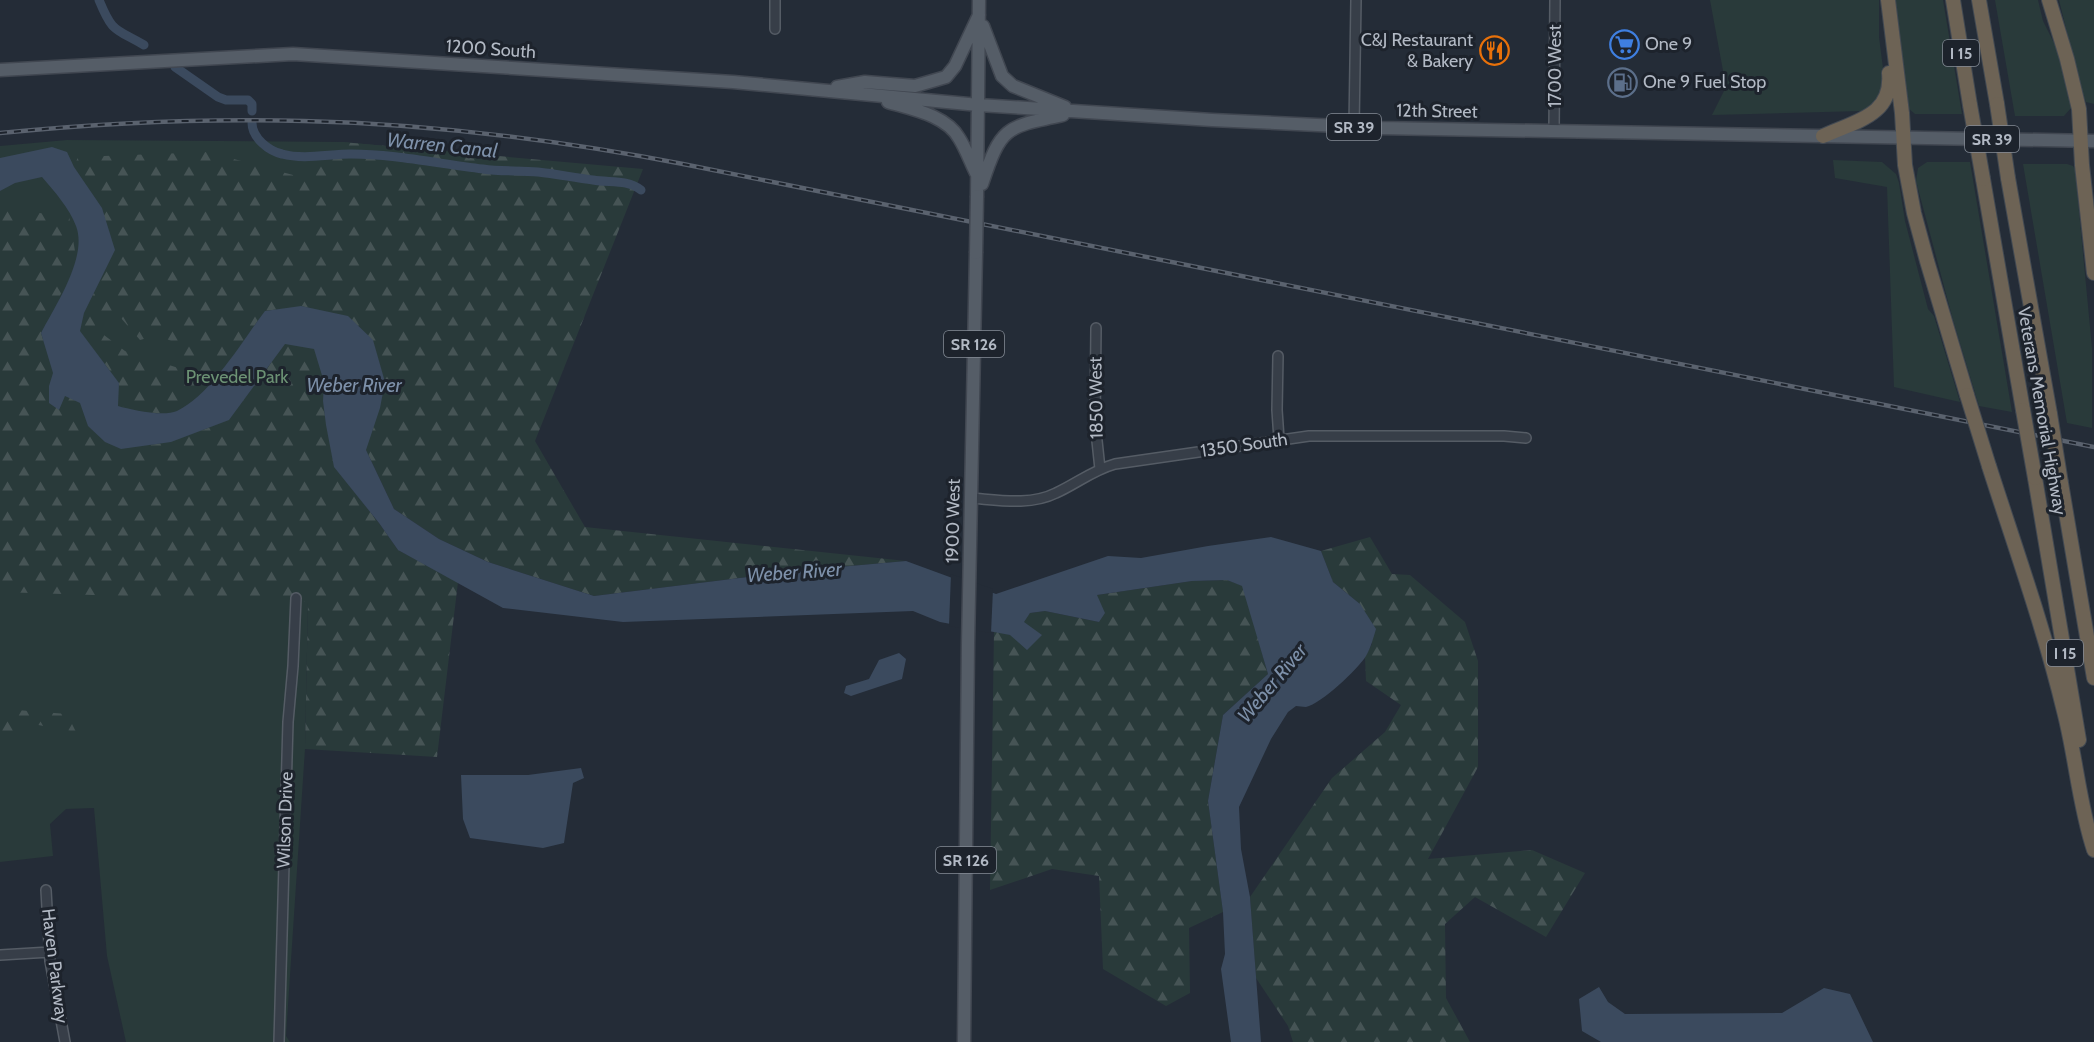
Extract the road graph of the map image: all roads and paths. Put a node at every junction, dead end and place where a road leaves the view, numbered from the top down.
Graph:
1 (775, 0) edge
2 (979, 0) edge
3 (1356, 0) edge
4 (1555, 0) edge
5 (1888, 0) edge
6 (1953, 0) edge
7 (1979, 0) edge
8 (2049, 0) edge
9 (979, 15) junction
10 (1889, 20) junction
11 (775, 29) dead end
12 (0, 70) edge
13 (819, 90) junction
14 (861, 94) junction
15 (980, 105) junction
16 (1080, 112) junction
17 (1353, 127) junction
18 (1554, 131) junction
19 (1823, 136) junction
20 (1902, 137) junction
21 (2088, 140) edge
22 (978, 176) junction
23 (2094, 185) edge
24 (978, 196) junction
25 (2087, 205) junction
26 (2094, 273) edge
27 (1096, 328) dead end
28 (1278, 356) dead end
29 (1526, 438) dead end
30 (1279, 439) junction
31 (1100, 468) junction
32 (971, 498) junction
33 (296, 598) dead end
34 (2094, 678) edge
35 (2094, 828) edge
36 (2094, 850) edge
37 (46, 890) dead end
38 (50, 952) junction
39 (0, 955) edge
40 (65, 1042) edge
41 (279, 1042) edge
42 (964, 1042) edge

1 - 11 street
2 - 9 main road, 1900 West / SR 126
3 - 17 street
4 - 18 street, 1700 West
5 - 10 highway
6 - 35 highway, Veterans Memorial Highway / I 15, bridge
7 - 34 highway, Veterans Memorial Highway / I 15, bridge
8 - 21 highway
9 - 13 main road
9 - 15 main road, 1900 West / SR 126
9 - 16 main road
10 - 19 highway
10 - 20 highway
12 - 13 main road, 1200 South / SR 39
13 - 14 main road, 1200 South / SR 39
14 - 15 main road, 1200 South / SR 39
14 - 22 main road
15 - 16 main road, 12th Street / SR 39
15 - 22 main road, 1900 West / SR 126
16 - 17 main road, 12th Street / SR 39
16 - 24 main road
17 - 18 main road, 12th Street / SR 39
18 - 19 main road, 12th Street / SR 39
19 - 20 main road, SR 39
20 - 21 main road, SR 39
20 - 36 highway, bridge
21 - 25 highway
22 - 24 main road, 1900 West / SR 126
23 - 25 highway
24 - 32 main road, 1900 West / SR 126, bridge
25 - 26 highway
27 - 31 street, 1850 West
28 - 30 street
29 - 30 street, 1350 South
30 - 31 street, 1350 South
31 - 32 street, 1350 South
32 - 42 main road, 1900 West / SR 126
33 - 41 street, Wilson Drive
37 - 38 street, Haven Parkway
38 - 39 street
38 - 40 street, Haven Parkway

